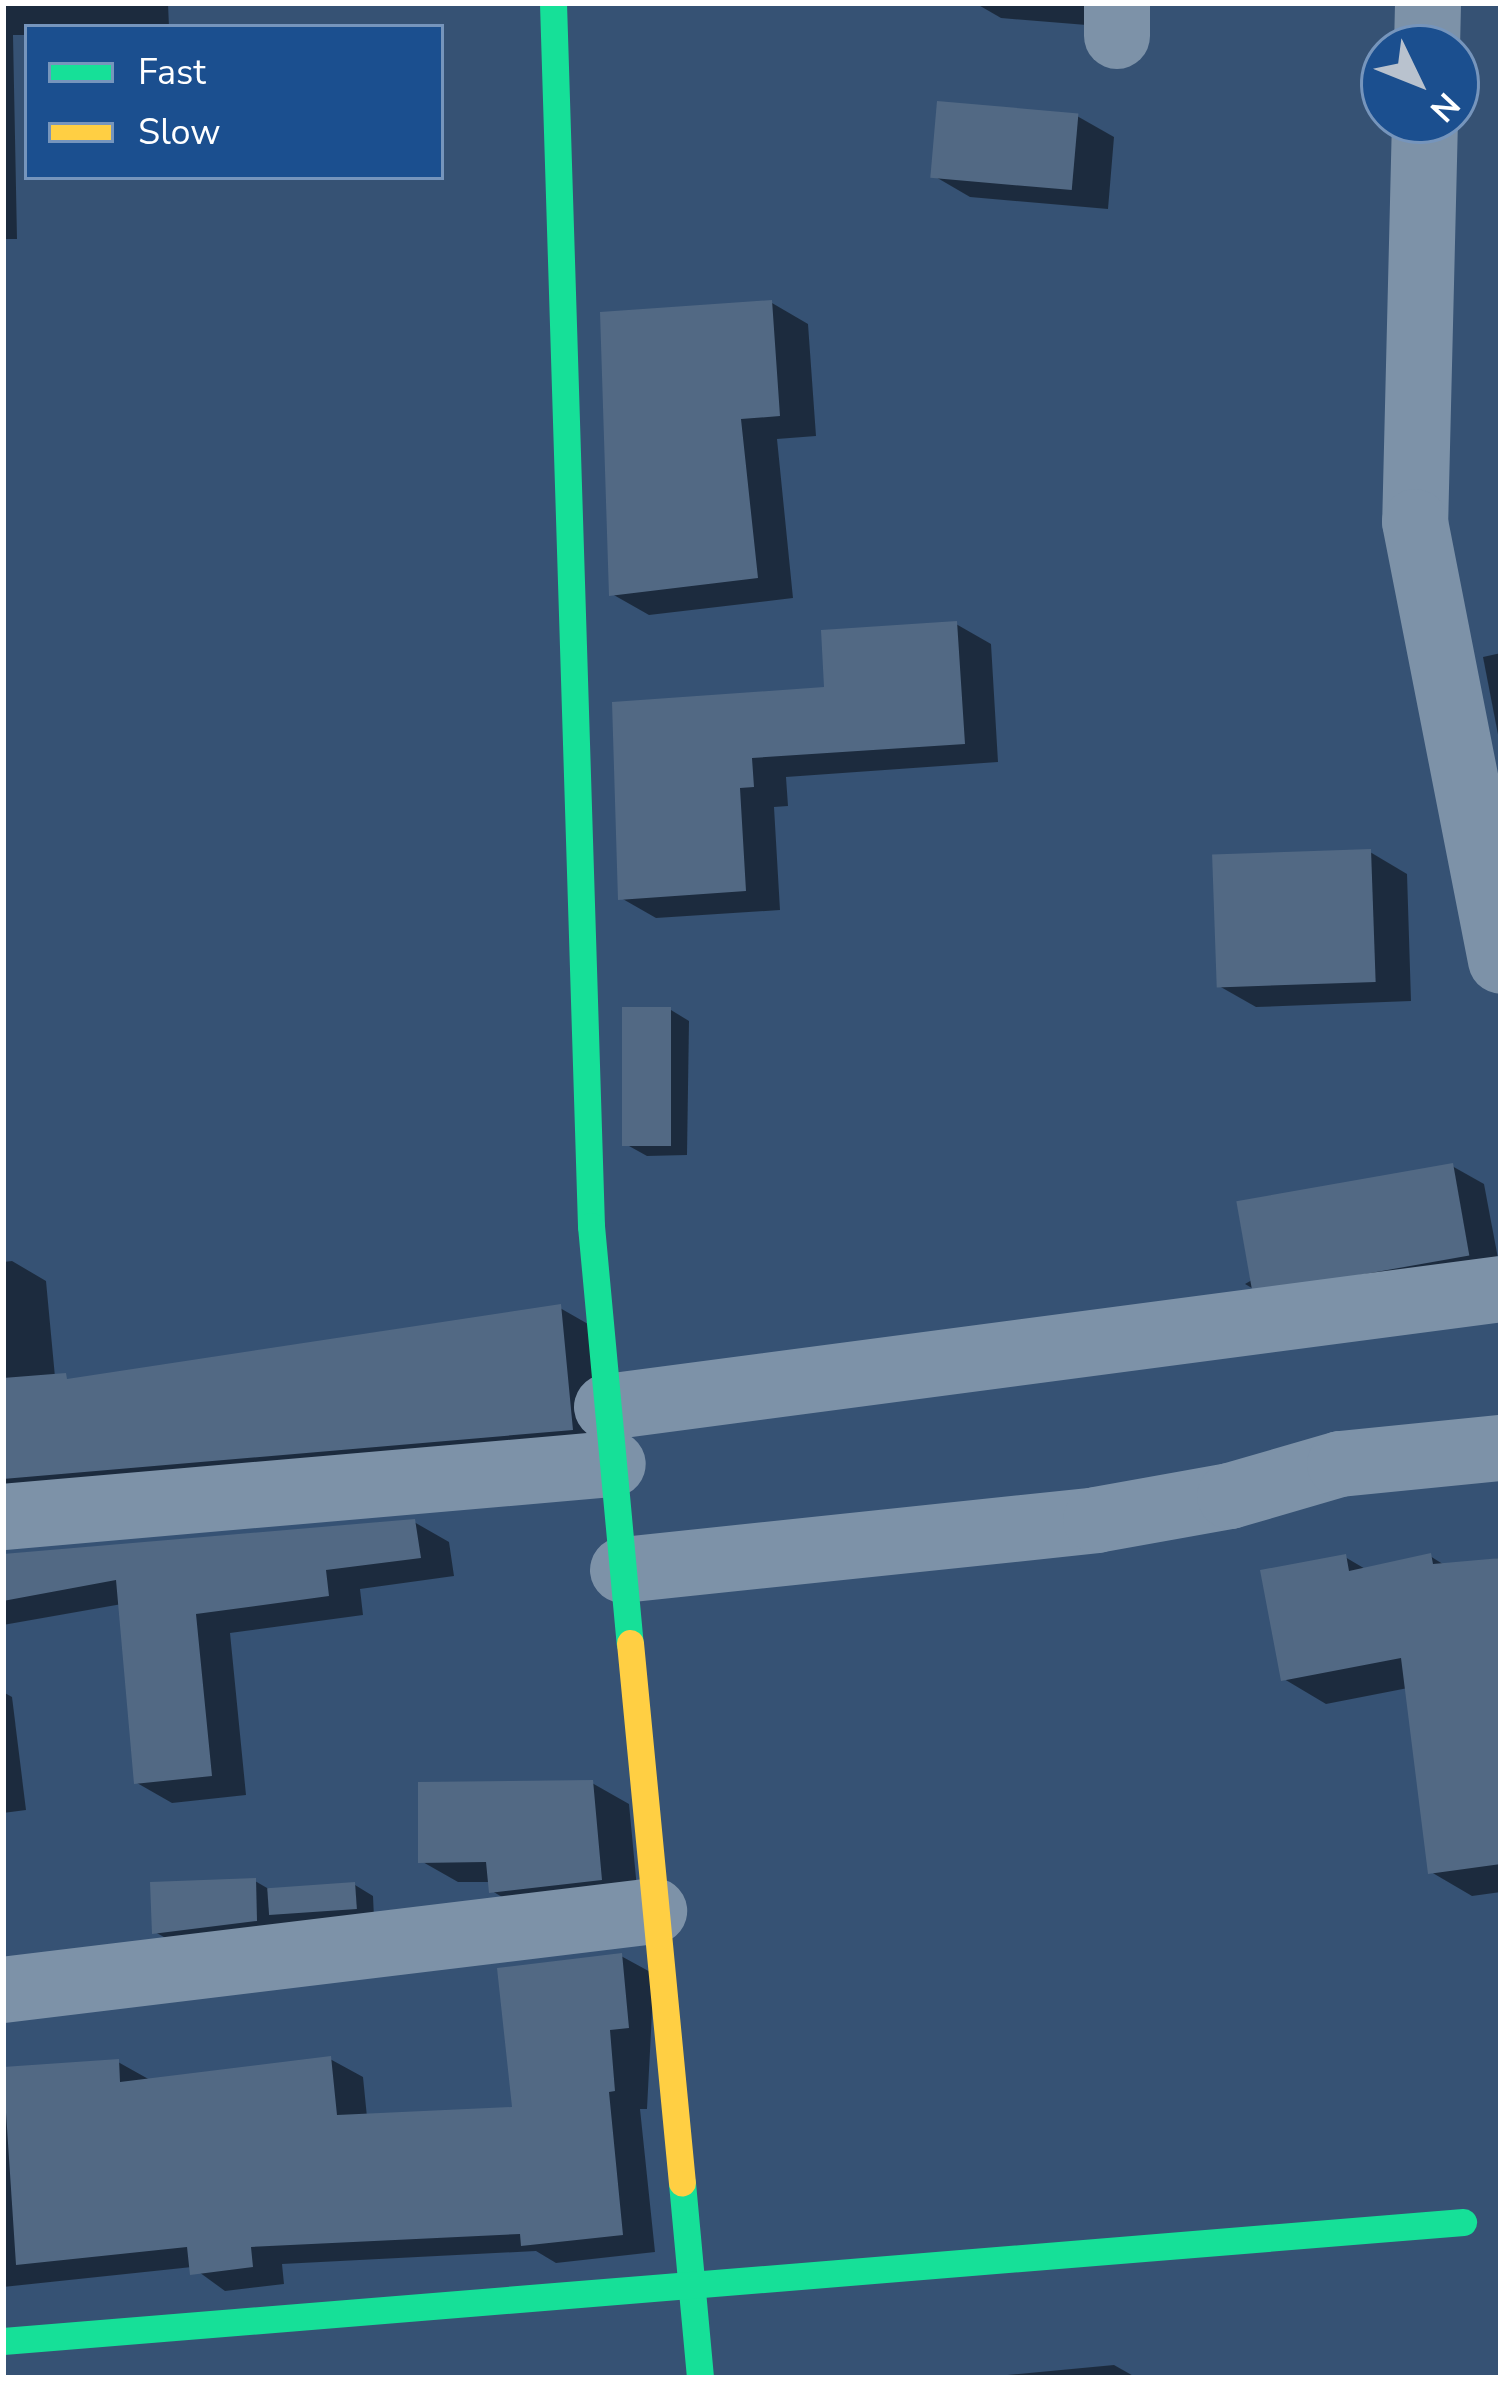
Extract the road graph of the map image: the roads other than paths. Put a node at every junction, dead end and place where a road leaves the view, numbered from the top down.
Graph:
1 (553, 3) edge
2 (1425, 144) edge
3 (1501, 961) edge
4 (1501, 1289) edge
5 (610, 1436) junction
6 (1501, 1448) edge
7 (3, 1517) edge
8 (623, 1570) junction
9 (654, 1910) junction
10 (3, 1990) edge
11 (1463, 2222) dead end
12 (690, 2279) junction
13 (3, 2341) edge
14 (700, 2378) edge

1 - 5 street
2 - 3 street
4 - 5 street
5 - 7 street
5 - 8 street
6 - 8 street
8 - 9 street
9 - 10 street
9 - 12 street
11 - 12 street
12 - 13 street
12 - 14 street

